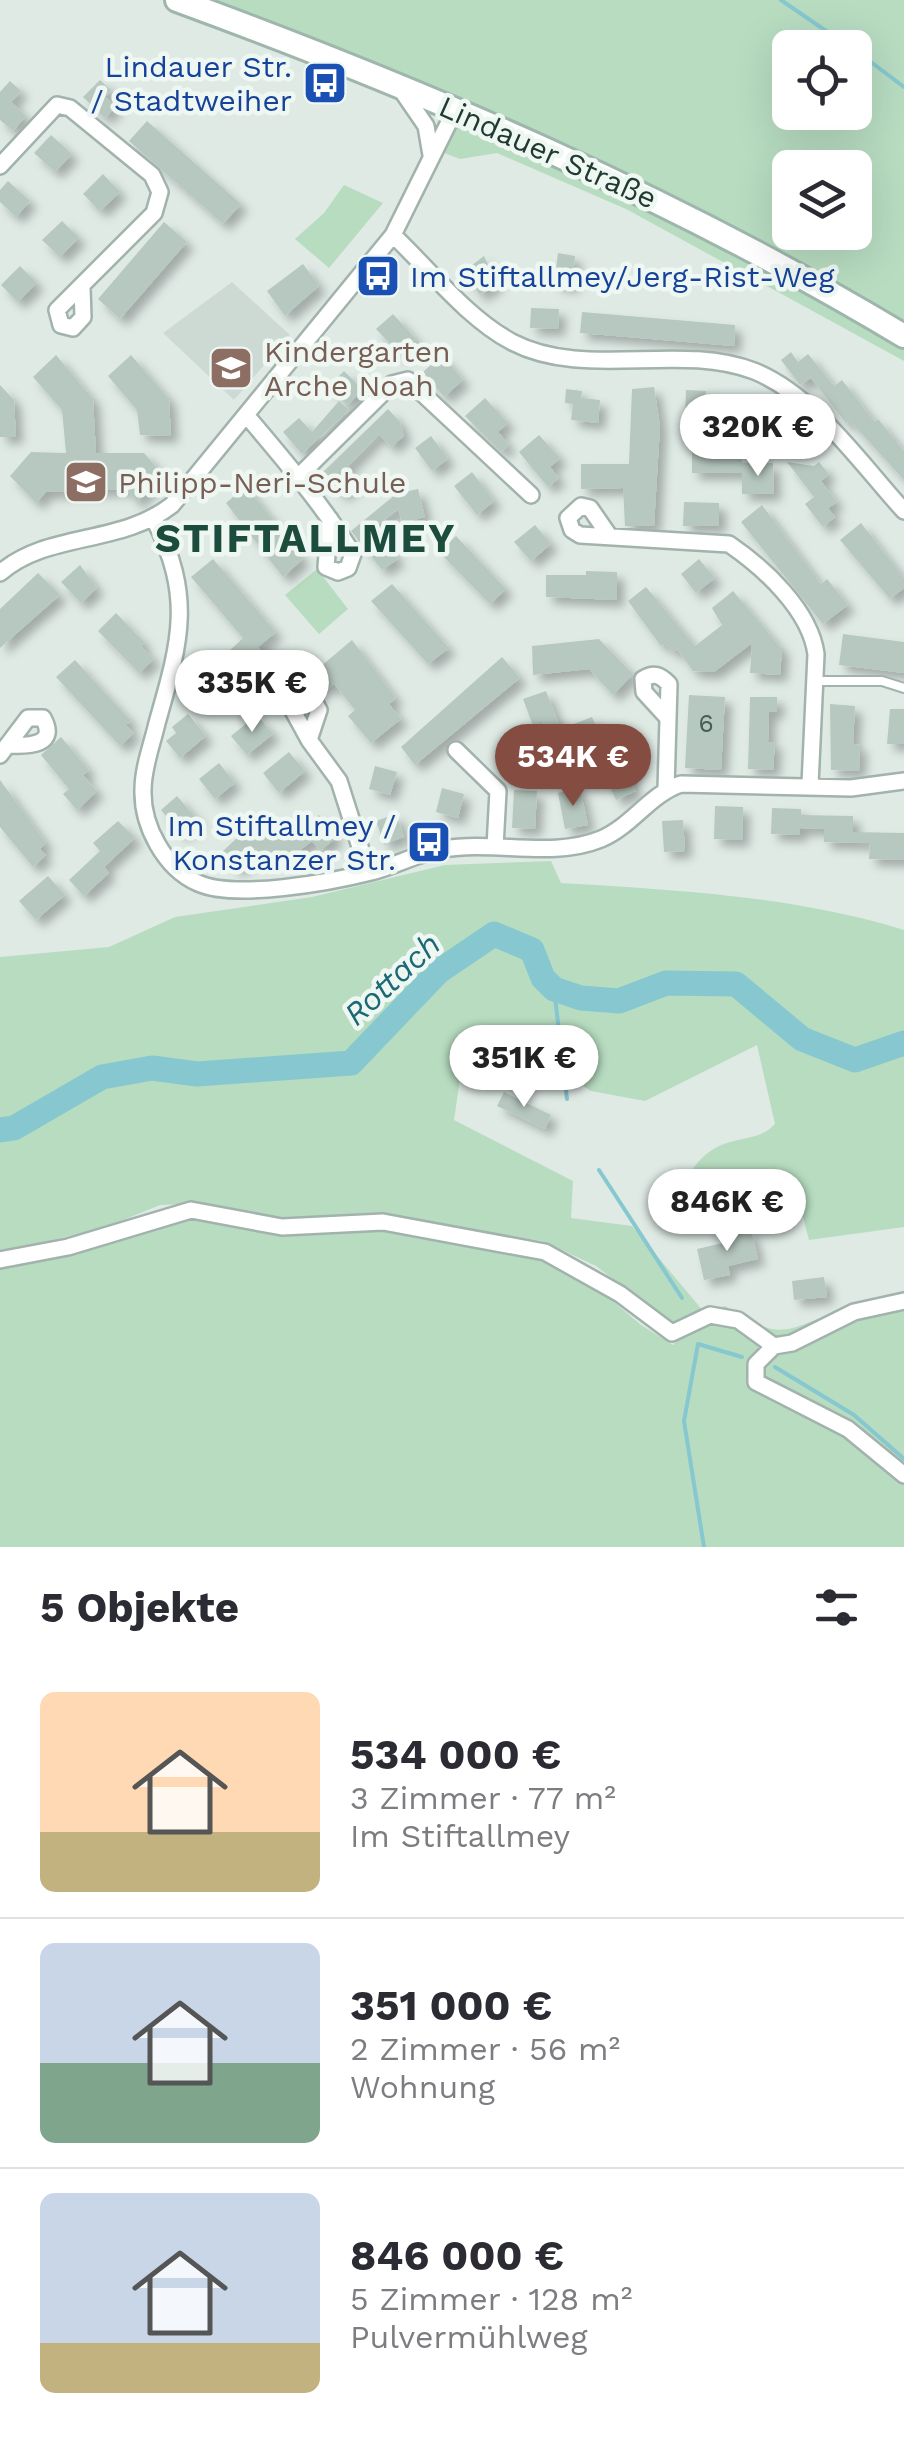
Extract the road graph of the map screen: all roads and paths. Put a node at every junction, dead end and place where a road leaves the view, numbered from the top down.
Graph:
1 (177, 0) edge
2 (397, 84) junction
3 (454, 110) junction
4 (6, 147) edge
5 (432, 158) junction
6 (0, 166) edge
7 (393, 235) junction
8 (82, 288) dead end
9 (904, 336) edge
10 (246, 416) junction
11 (298, 476) junction
12 (531, 495) dead end
13 (904, 511) edge
14 (154, 519) junction
15 (330, 520) dead end
16 (608, 534) dead end
17 (0, 572) edge
18 (815, 680) junction
19 (904, 688) edge
20 (666, 716) dead end
21 (310, 740) dead end
22 (456, 750) dead end
23 (903, 783) edge
24 (810, 785) junction
25 (666, 789) junction
26 (495, 847) junction
27 (368, 872) junction
28 (0, 1260) edge
29 (904, 1301) edge
30 (774, 1346) junction
31 (904, 1475) edge

1 - 2 main road, Lindauer Straße
2 - 3 main road, Lindauer Straße
2 - 5 street
3 - 5 street
3 - 9 main road, Lindauer Straße
4 - 6 street
4 - 8 street
5 - 7 street
7 - 10 street
7 - 13 street
10 - 11 street
10 - 14 street
11 - 12 street
11 - 15 street
14 - 17 street
14 - 27 street
16 - 18 street
18 - 19 lane
18 - 24 street
20 - 25 street
21 - 27 street
22 - 26 street
23 - 24 street
24 - 25 street
25 - 26 street
26 - 27 street
28 - 30 street
29 - 30 street
30 - 31 street

